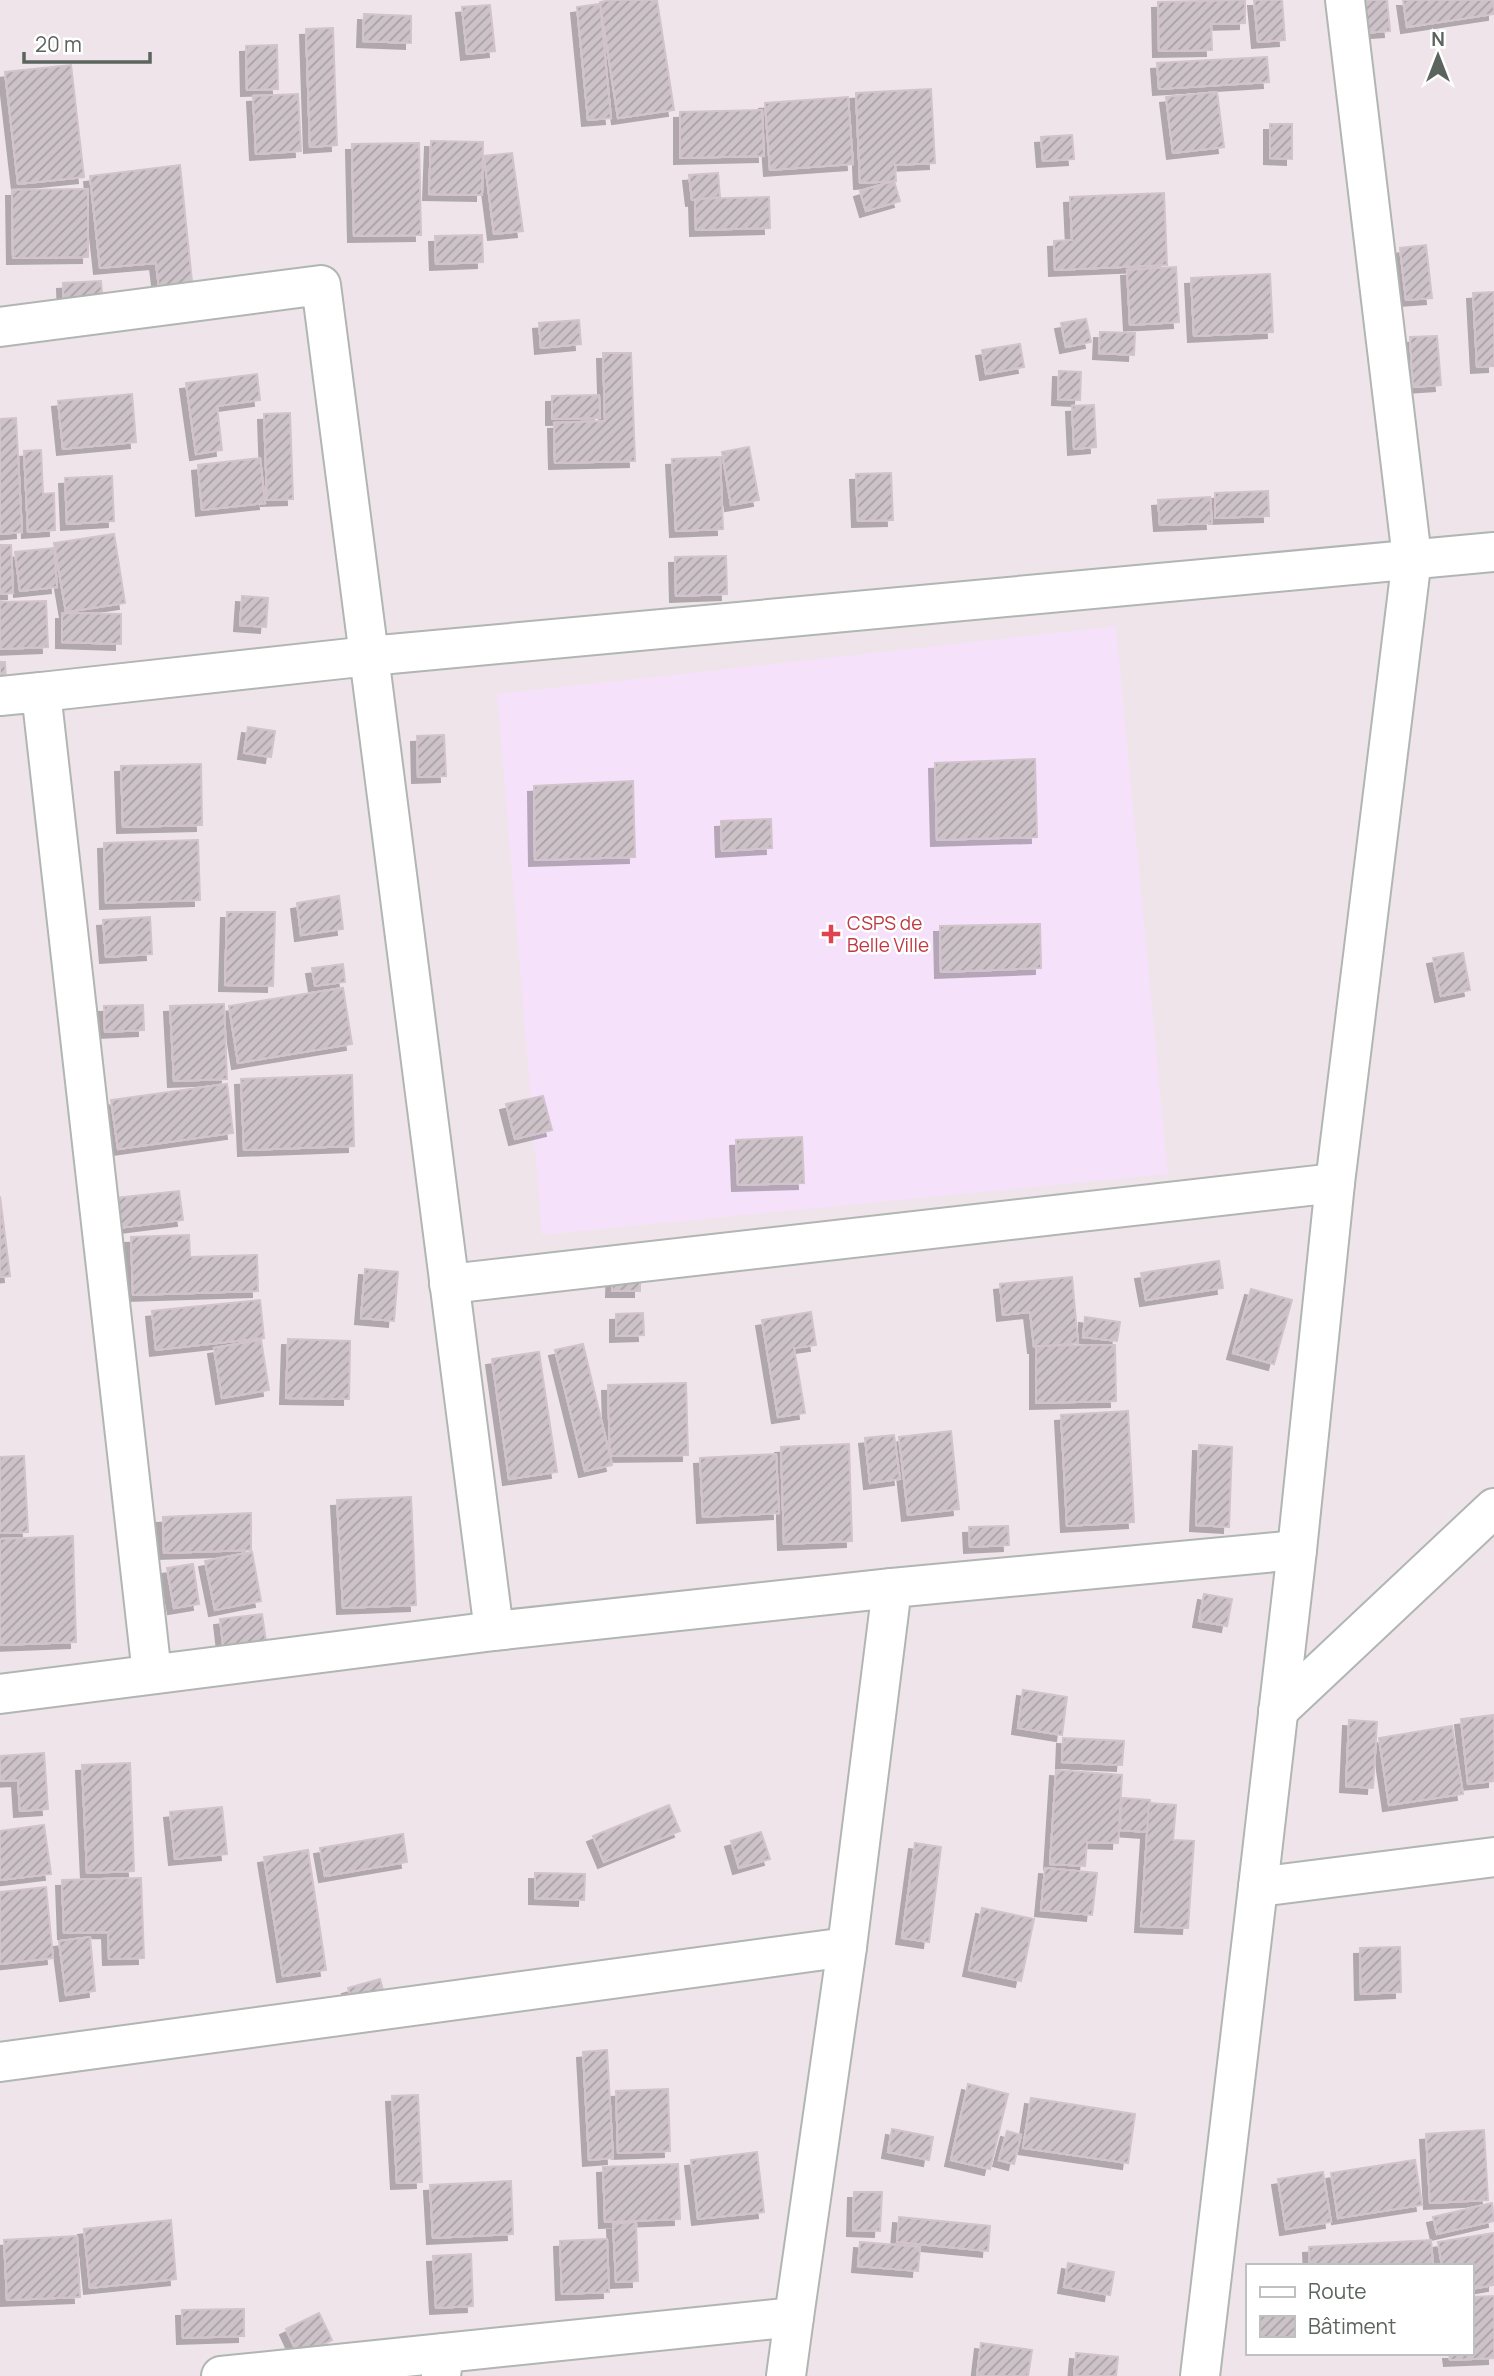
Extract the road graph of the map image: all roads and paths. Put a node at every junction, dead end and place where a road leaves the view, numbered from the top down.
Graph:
1 (1345, 0) edge
2 (0, 327) edge
3 (1494, 552) edge
4 (1412, 558) junction
5 (369, 656) junction
6 (41, 692) junction
7 (0, 696) edge
8 (1335, 1183) junction
9 (449, 1284) junction
10 (1494, 1508) edge
11 (1297, 1550) junction
12 (892, 1588) junction
13 (494, 1631) junction
14 (152, 1674) junction
15 (0, 1694) edge
16 (1279, 1711) junction
17 (1494, 1857) edge
18 (1258, 1887) junction
19 (847, 1947) junction
20 (0, 2062) edge
21 (794, 2317) junction
22 (443, 2365) edge
23 (220, 2376) edge
24 (786, 2376) edge
25 (1200, 2376) edge

1 - 4 street
2 - 5 street
3 - 4 street
4 - 5 street
4 - 8 street
5 - 6 street
5 - 9 street
6 - 7 street
6 - 14 street
8 - 9 street
8 - 11 street
9 - 13 street
10 - 16 street
11 - 12 street
11 - 16 street
12 - 13 street
12 - 19 street
13 - 14 street
14 - 15 street
16 - 18 street
17 - 18 street
18 - 25 street
19 - 20 street
19 - 21 street
21 - 22 street
21 - 24 street
22 - 23 street

